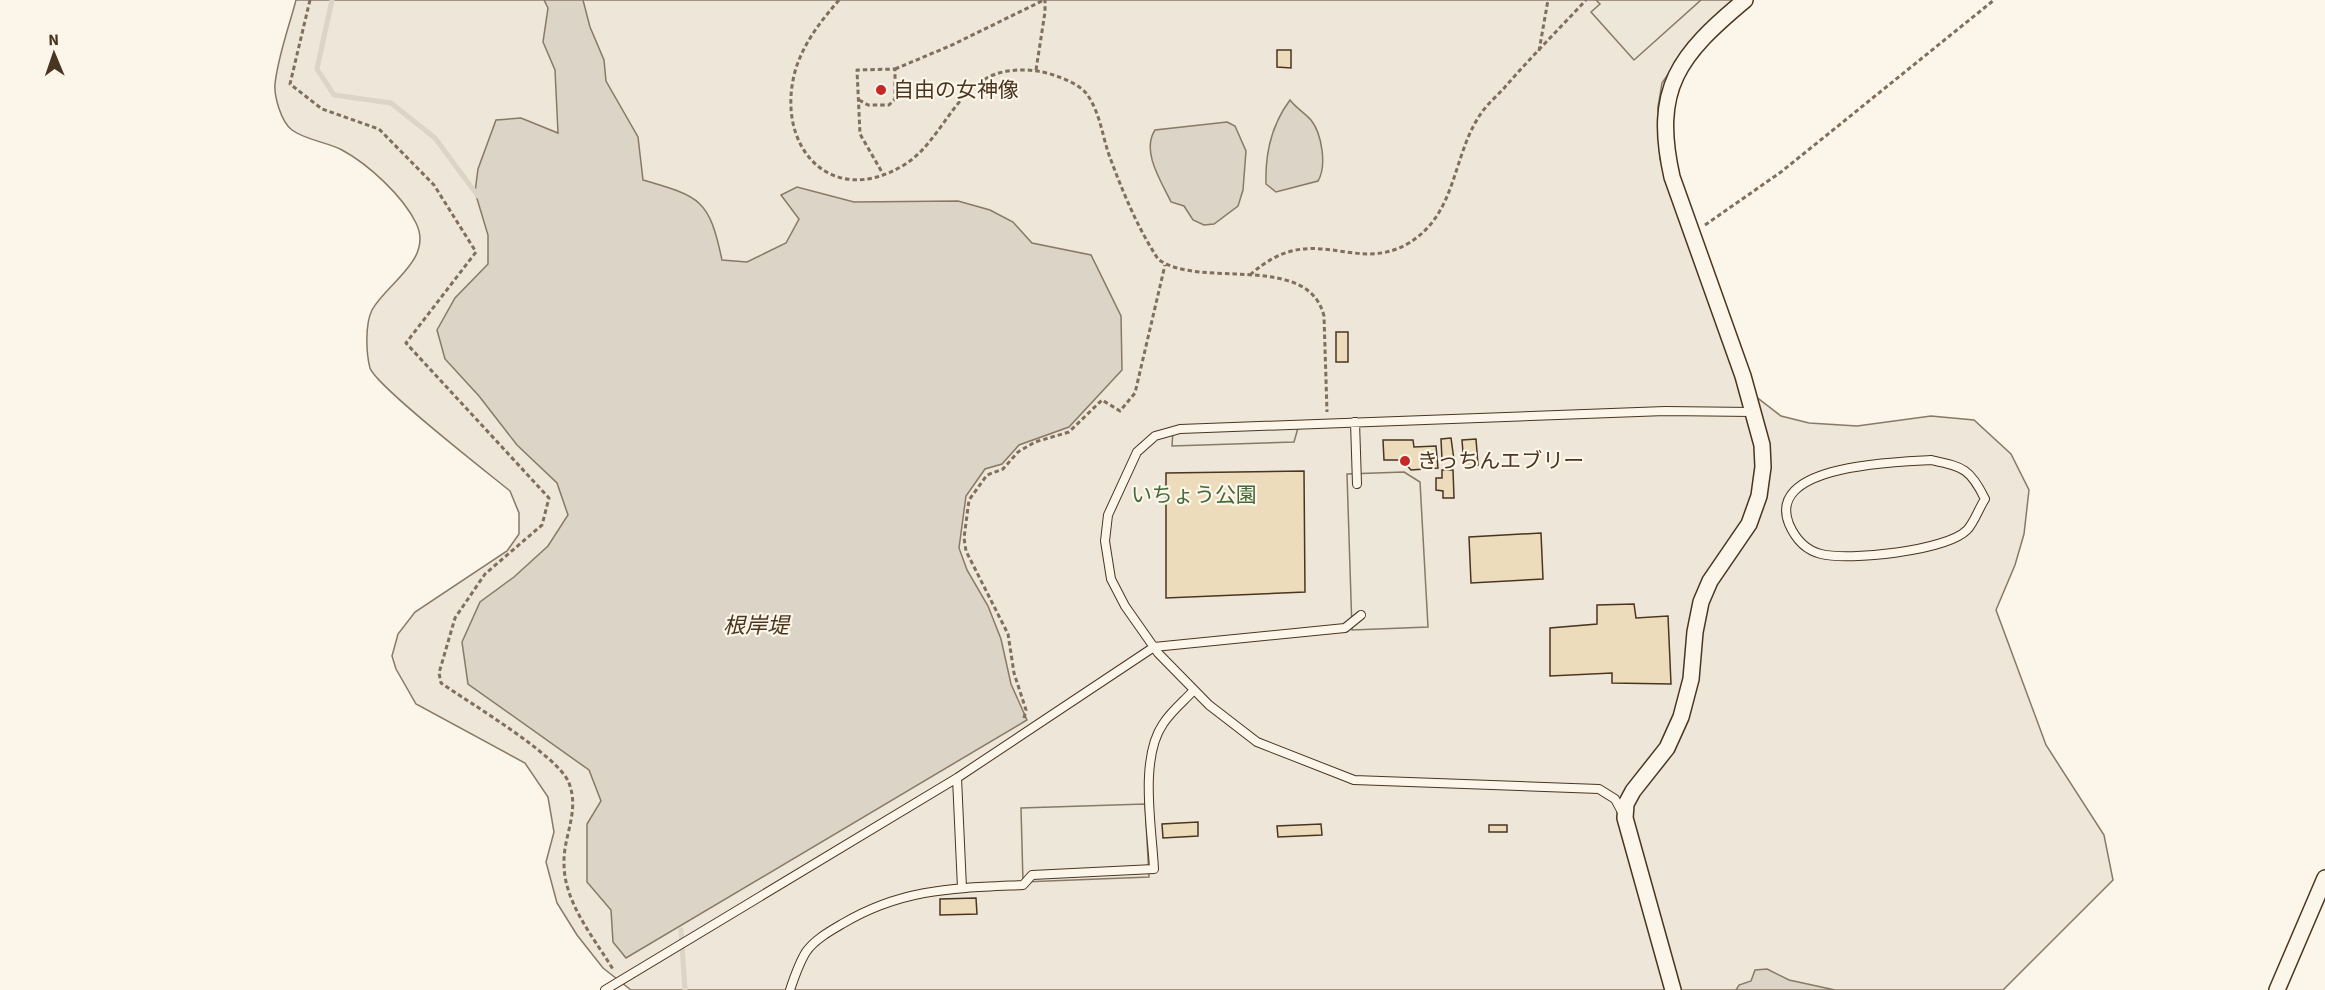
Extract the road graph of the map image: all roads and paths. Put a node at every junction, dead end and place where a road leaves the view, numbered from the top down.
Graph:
1 (310, 0) edge
2 (839, 0) edge
3 (1044, 0) edge
4 (1548, 0) edge
5 (1586, 0) edge
6 (1743, 0) edge
7 (1994, 0) edge
8 (1539, 51) junction
9 (895, 69) junction
10 (1036, 70) junction
11 (860, 100) junction
12 (883, 174) junction
13 (1691, 235) junction
14 (1165, 265) junction
15 (1250, 275) junction
16 (1754, 411) junction
17 (1355, 422) junction
18 (1327, 423) junction
19 (1357, 484) dead end
20 (1796, 540) joint
21 (1361, 615) dead end
22 (1154, 647) junction
23 (1194, 690) junction
24 (1023, 721) dead end
25 (957, 778) junction
26 (1625, 818) junction
27 (2325, 878) edge
28 (962, 888) junction
29 (616, 974) dead end
30 (605, 990) edge
31 (790, 990) edge
32 (1673, 990) edge
33 (2277, 990) edge

1 - 29 path
2 - 12 path
3 - 9 path
3 - 10 path
4 - 8 path
5 - 8 path
6 - 13 street
7 - 13 path
8 - 15 path
9 - 11 path
9 - 11 path
10 - 12 path
10 - 14 path
11 - 12 path
13 - 16 street
14 - 15 path
14 - 24 path
15 - 18 path
16 - 17 lane
16 - 26 street
17 - 18 lane
17 - 19 lane
18 - 22 lane
20 - 20 lane
21 - 22 lane
22 - 23 lane
22 - 25 lane
23 - 26 lane
23 - 28 lane
25 - 28 lane
25 - 30 lane
26 - 32 street
27 - 33 street
28 - 31 lane

